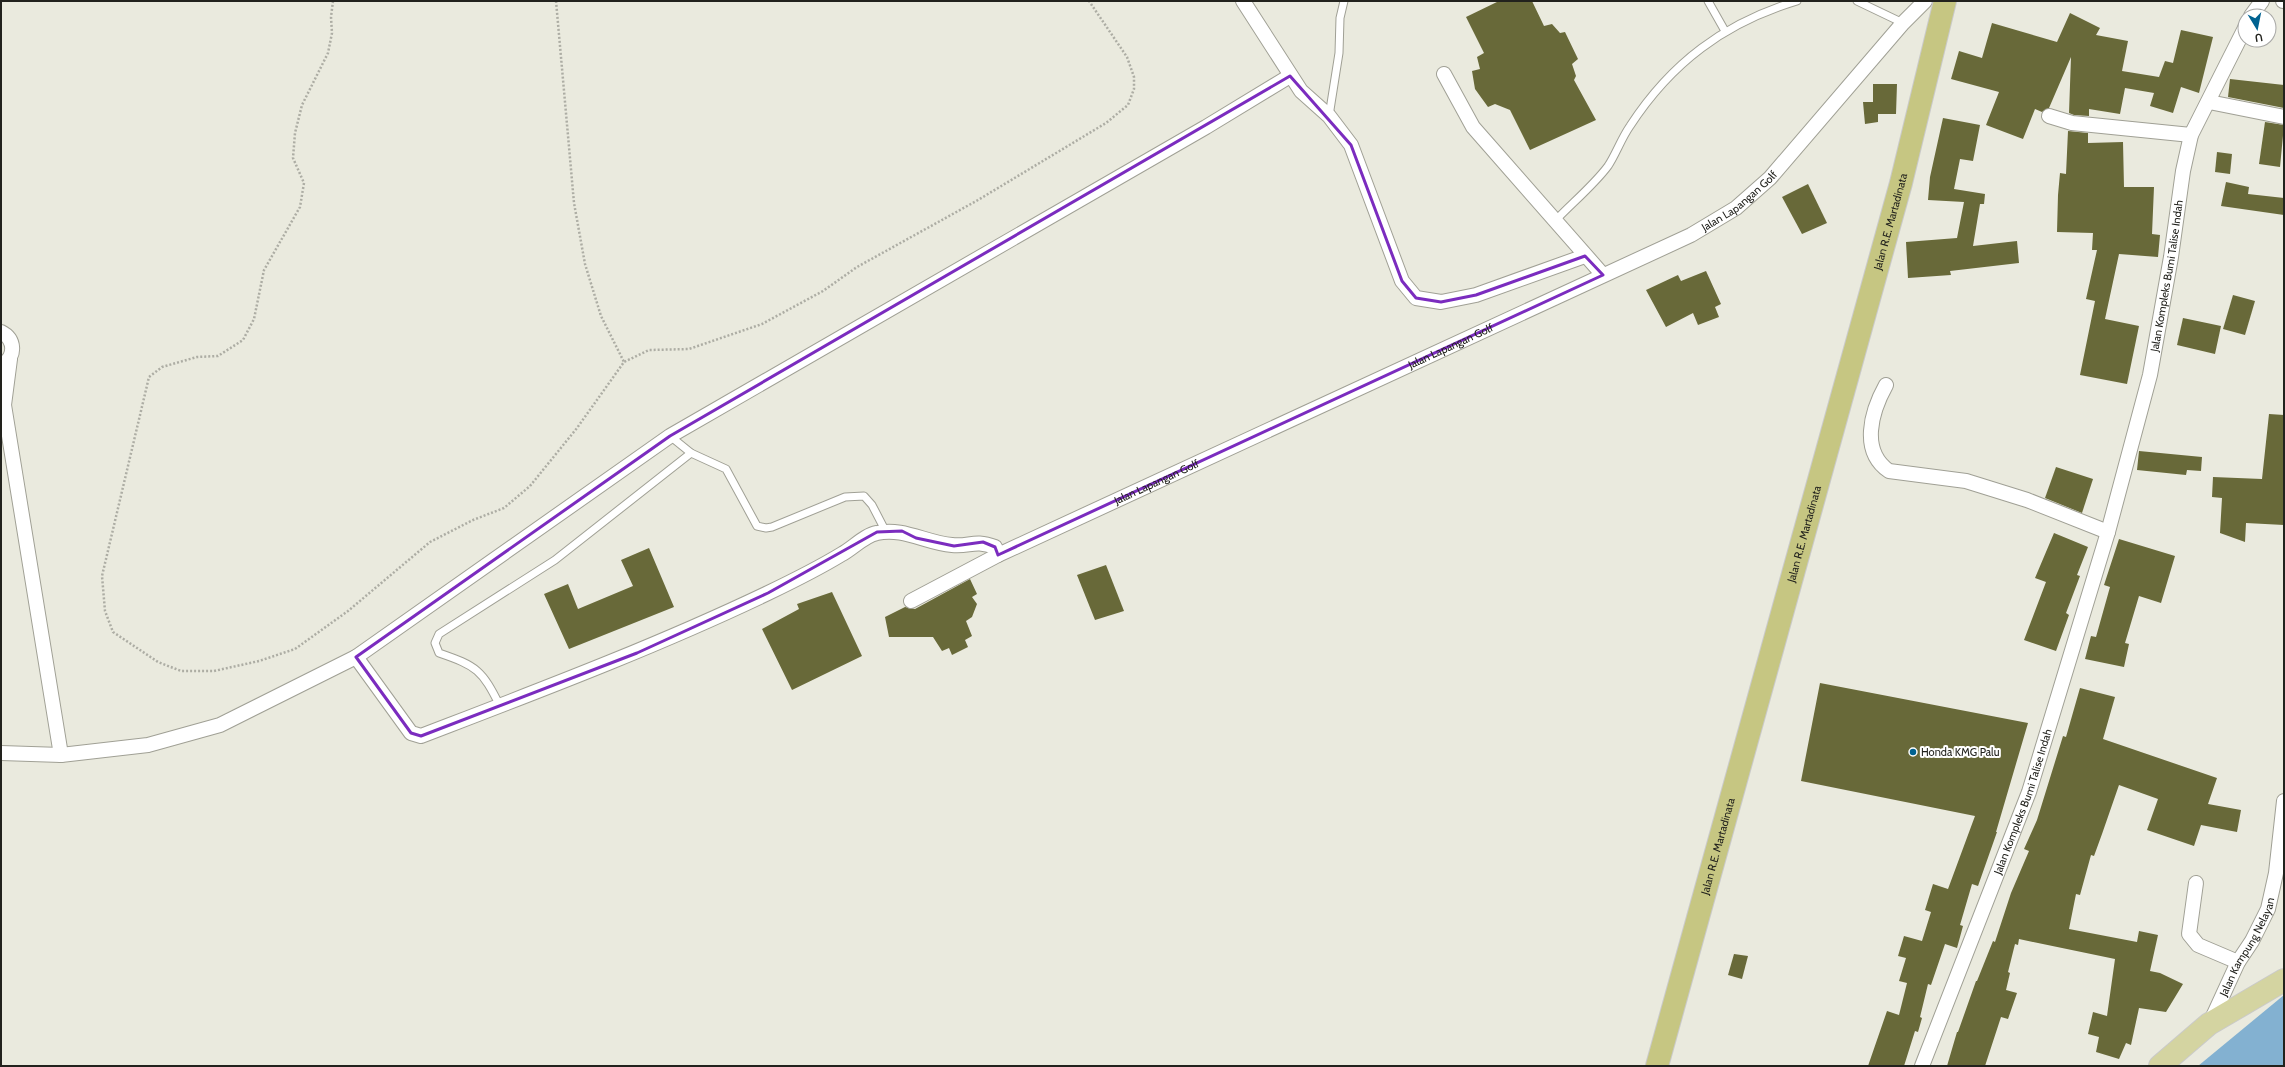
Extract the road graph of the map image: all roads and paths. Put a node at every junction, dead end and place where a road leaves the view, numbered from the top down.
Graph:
1 (333, 1) edge
2 (556, 1) edge
3 (1089, 1) edge
4 (1243, 1) edge
5 (1344, 1) edge
6 (1708, 1) edge
7 (1797, 1) edge
8 (1857, 1) edge
9 (1925, 1) edge
10 (1945, 1) edge
11 (1903, 23) junction
12 (1725, 31) junction
13 (2237, 44) edge
14 (1444, 74) dead end
15 (1290, 76) junction
16 (2209, 102) junction
17 (1329, 116) junction
18 (2049, 116) dead end
19 (2284, 117) edge
20 (2191, 135) junction
21 (1555, 221) junction
22 (1585, 256) junction
23 (1603, 275) junction
24 (1, 332) edge
25 (5, 362) edge
26 (624, 362) junction
27 (1886, 385) dead end
28 (2, 403) edge
29 (670, 436) junction
30 (691, 453) junction
31 (886, 532) junction
32 (2108, 532) junction
33 (998, 555) junction
34 (911, 601) dead end
35 (356, 657) junction
36 (500, 706) junction
37 (1, 753) edge
38 (61, 755) junction
39 (2284, 801) edge
40 (2196, 883) dead end
41 (2238, 962) junction
42 (2284, 980) edge
43 (2209, 1024) junction
44 (1657, 1066) edge
45 (1922, 1066) edge
46 (2160, 1066) edge

1 - 26 path
2 - 26 path
3 - 26 path
4 - 15 street
5 - 17 lane
6 - 12 lane
7 - 12 lane
8 - 11 lane
9 - 11 street, Jalan Lapangan Golf
10 - 44 highway, Jalan R.E. Martadinata
11 - 23 street, Jalan Lapangan Golf
12 - 21 lane
13 - 16 street, Jalan Kompleks Bumi Talise Indah
14 - 21 street
15 - 17 street
15 - 29 street
16 - 19 street
16 - 20 street, Jalan Kompleks Bumi Talise Indah
17 - 22 street
18 - 20 street
20 - 32 street, Jalan Kompleks Bumi Talise Indah
21 - 22 street
22 - 23 street
23 - 33 street, Jalan Lapangan Golf
24 - 25 street
25 - 28 street
27 - 32 street
28 - 38 street
29 - 30 lane
29 - 35 street
30 - 31 lane
30 - 36 lane
31 - 33 street
31 - 36 street
32 - 45 street, Jalan Kompleks Bumi Talise Indah
33 - 34 street, Jalan Lapangan Golf
35 - 36 street
35 - 38 street
37 - 38 street
39 - 41 street, Jalan Kampung Nelayan
40 - 41 street
41 - 43 street, Jalan Kampung Nelayan
42 - 43 main road
43 - 46 main road, Jalan Kampung Nelayan

